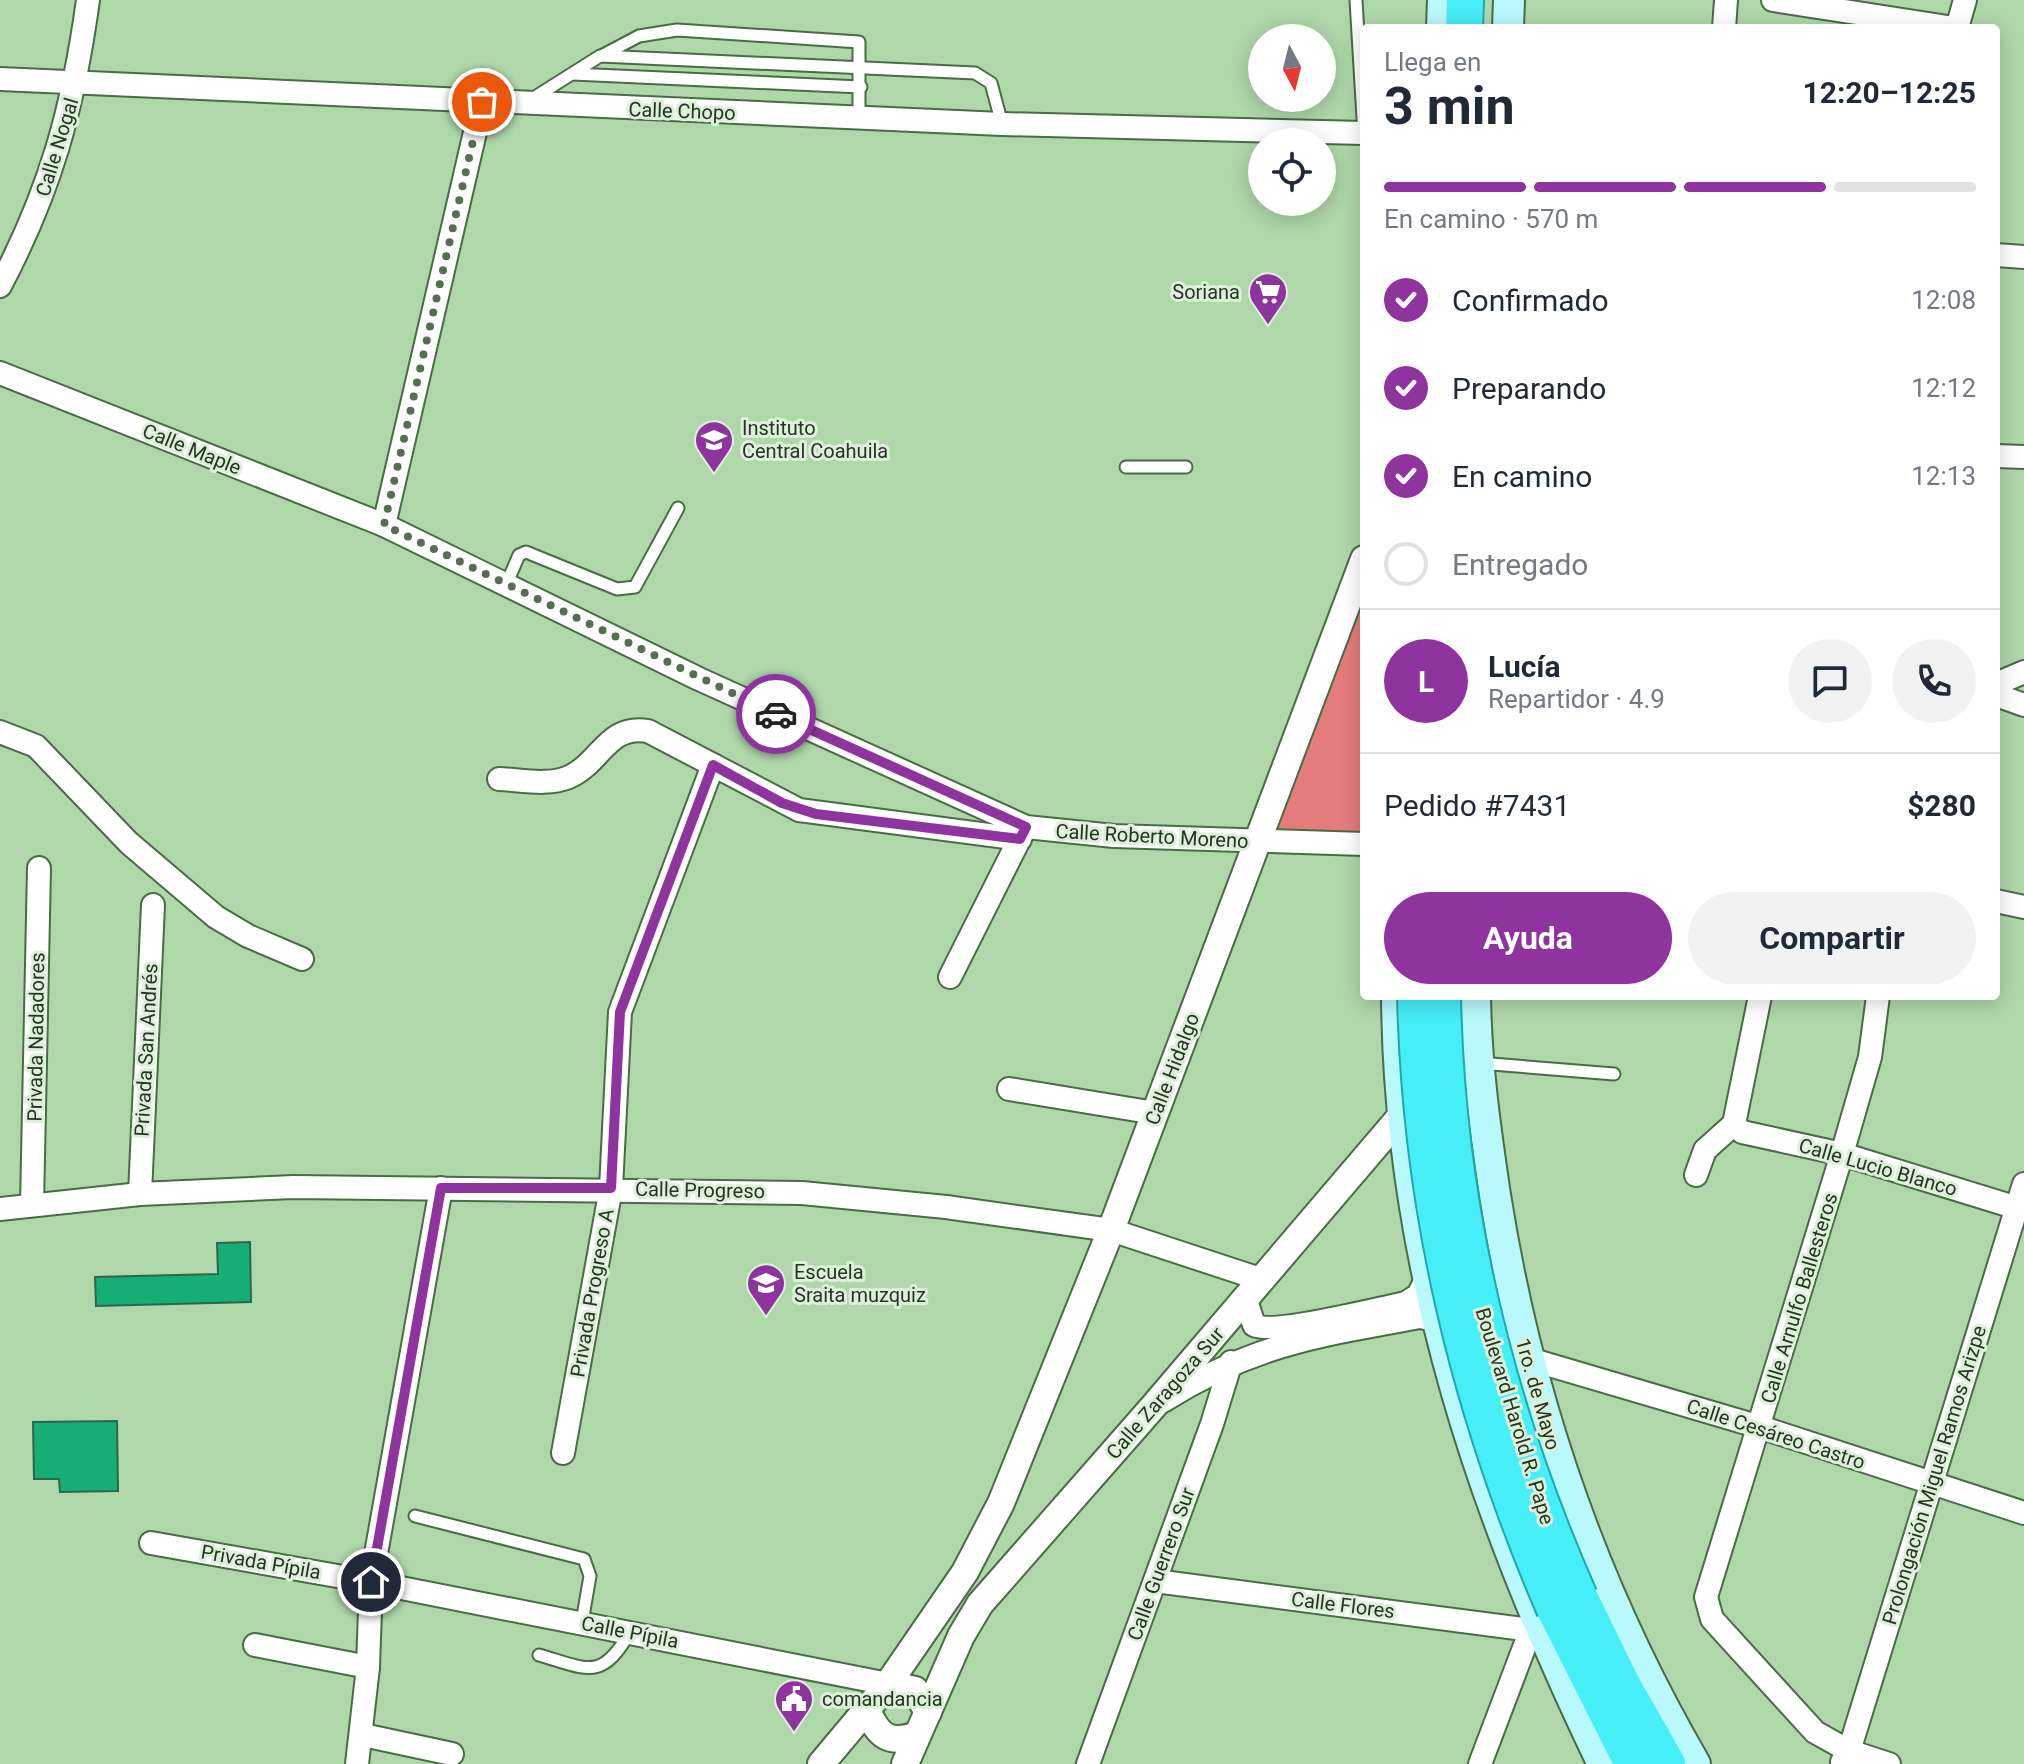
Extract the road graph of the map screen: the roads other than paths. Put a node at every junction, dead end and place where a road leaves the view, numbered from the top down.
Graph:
1 (88, 0) edge
2 (1356, 0) edge
3 (1443, 0) edge
4 (1465, 0) edge
5 (1488, 0) edge
6 (1509, 0) edge
7 (1726, 0) edge
8 (1773, 0) edge
9 (1965, 0) edge
10 (1442, 24) edge
11 (1464, 24) edge
12 (1487, 24) edge
13 (1508, 24) edge
14 (1724, 24) edge
15 (1929, 24) edge
16 (1956, 24) edge
17 (600, 56) junction
18 (861, 67) junction
19 (1360, 67) edge
20 (571, 74) junction
21 (0, 79) edge
22 (77, 83) junction
23 (861, 87) junction
24 (482, 102) junction
25 (525, 104) junction
26 (859, 118) junction
27 (1002, 124) junction
28 (1360, 134) edge
29 (2000, 255) edge
30 (2024, 257) edge
31 (0, 286) edge
32 (0, 373) edge
33 (2000, 456) edge
34 (2024, 457) edge
35 (1126, 467) dead end
36 (1186, 467) dead end
37 (678, 508) dead end
38 (384, 525) junction
39 (1360, 570) edge
40 (506, 585) junction
41 (2024, 672) edge
42 (2000, 682) edge
43 (2000, 696) edge
44 (2024, 705) edge
45 (0, 732) edge
46 (713, 765) junction
47 (499, 779) dead end
48 (1023, 833) junction
49 (1260, 842) junction
50 (1360, 844) edge
51 (39, 868) dead end
52 (2000, 902) edge
53 (153, 905) dead end
54 (2024, 907) edge
55 (302, 959) dead end
56 (950, 977) dead end
57 (1397, 1000) edge
58 (1416, 1000) edge
59 (1442, 1000) edge
60 (1475, 1000) edge
61 (1759, 1000) edge
62 (1877, 1000) edge
63 (1477, 1063) junction
64 (1614, 1074) dead end
65 (1009, 1089) dead end
66 (1155, 1113) junction
67 (1402, 1114) junction
68 (1734, 1124) junction
69 (1842, 1154) junction
70 (1491, 1166) junction
71 (1696, 1175) dead end
72 (1413, 1177) junction
73 (2024, 1184) edge
74 (441, 1188) junction
75 (611, 1188) junction
76 (140, 1194) junction
77 (32, 1205) junction
78 (0, 1209) edge
79 (2020, 1209) edge
80 (1111, 1230) junction
81 (1428, 1276) junction
82 (1254, 1290) junction
83 (1440, 1327) junction
84 (1526, 1358) junction
85 (1231, 1362) junction
86 (1152, 1408) junction
87 (1760, 1427) junction
88 (563, 1453) dead end
89 (1932, 1484) junction
90 (2024, 1513) edge
91 (415, 1516) dead end
92 (151, 1543) dead end
93 (1155, 1581) junction
94 (371, 1582) junction
95 (1550, 1614) junction
96 (582, 1622) junction
97 (630, 1632) junction
98 (255, 1645) dead end
99 (539, 1655) dead end
100 (368, 1667) junction
101 (888, 1684) junction
102 (867, 1710) junction
103 (923, 1724) junction
104 (363, 1735) junction
105 (452, 1754) dead end
106 (1845, 1758) edge
107 (357, 1764) edge
108 (821, 1764) edge
109 (905, 1764) edge
110 (1088, 1764) edge
111 (1480, 1764) edge
112 (1603, 1764) edge
113 (1633, 1764) edge
114 (1667, 1764) edge
115 (1695, 1764) edge
116 (1889, 1764) edge

1 - 22 street, Calle Nogal
2 - 19 lane
3 - 10 main road
4 - 11 highway
5 - 12 highway
6 - 13 main road
7 - 14 street
8 - 15 street
9 - 16 street
17 - 18 lane
17 - 18 lane
17 - 20 lane
18 - 23 lane
18 - 27 lane
20 - 23 lane
20 - 25 lane
21 - 22 street, Calle Chopo
22 - 24 street, Calle Chopo
22 - 31 street, Calle Nogal
23 - 26 lane
24 - 25 street, Calle Chopo
24 - 38 street
25 - 26 street, Calle Chopo
26 - 27 street, Calle Chopo
27 - 28 street, Calle Chopo
29 - 30 street
32 - 38 street, Calle Maple
33 - 34 street
35 - 36 lane
37 - 40 lane
38 - 40 street, Calle Roberto Moreno
39 - 49 street, Calle Hidalgo
40 - 48 street, Calle Roberto Moreno
41 - 42 street
43 - 44 street
45 - 55 street
46 - 47 street
46 - 48 street
46 - 75 street, Privada Progreso A
48 - 49 street, Calle Roberto Moreno
48 - 56 street
49 - 50 street, Calle Roberto Moreno
49 - 66 street, Calle Hidalgo
51 - 77 street, Privada Nadadores
52 - 54 street
53 - 76 street, Privada San Andrés
57 - 67 main road
58 - 95 highway, Boulevard Harold R. Pape, bridge
59 - 95 highway, Boulevard Harold R. Pape, bridge
60 - 63 main road, 1ro. de Mayo
61 - 68 street
62 - 69 street, Calle Arnulfo Ballesteros
63 - 64 lane
63 - 67 street, Calle Zaragoza Sur
63 - 70 main road, 1ro. de Mayo
65 - 66 street
66 - 80 street, Calle Hidalgo
67 - 72 main road
67 - 82 street, Calle Zaragoza Sur
68 - 69 street, Calle Lucio Blanco
68 - 71 street
69 - 79 street, Calle Lucio Blanco
69 - 87 street, Calle Arnulfo Ballesteros
70 - 72 main road
70 - 84 main road, 1ro. de Mayo
72 - 81 main road
73 - 79 street, Prolongación Miguel Ramos Arizpe
74 - 75 street, Calle Progreso
74 - 76 street, Calle Progreso
74 - 94 street
75 - 80 street, Calle Progreso
75 - 88 street, Privada Progreso A
76 - 77 street, Calle Progreso
77 - 78 street, Calle Progreso
79 - 89 street, Prolongación Miguel Ramos Arizpe
80 - 82 street, Calle Progreso
80 - 101 street, Calle Hidalgo
81 - 82 street
81 - 83 main road
82 - 86 street, Calle Zaragoza Sur
83 - 85 street
83 - 95 main road
84 - 87 street, Calle Cesáreo Castro
84 - 115 main road, 1ro. de Mayo
85 - 86 street
85 - 93 street, Calle Guerrero Sur
86 - 103 street, Calle Zaragoza Sur
87 - 89 street, Calle Cesáreo Castro
87 - 106 street, Calle Arnulfo Ballesteros
89 - 90 street, Calle Cesáreo Castro
89 - 106 street, Prolongación Miguel Ramos Arizpe
91 - 96 lane
92 - 94 street, Privada Pípila
93 - 95 street, Calle Flores
93 - 110 street, Calle Guerrero Sur
94 - 96 street, Calle Pípila
94 - 100 street
95 - 111 street
95 - 112 main road
95 - 113 highway, Boulevard Harold R. Pape
95 - 114 highway, Boulevard Harold R. Pape
96 - 97 street, Calle Pípila
97 - 99 lane
97 - 101 street, Calle Pípila
98 - 100 street
100 - 104 street
101 - 102 street
101 - 103 street
102 - 103 street
102 - 108 street
103 - 109 street, Calle Zaragoza Sur
104 - 105 street
104 - 107 street
106 - 116 street

